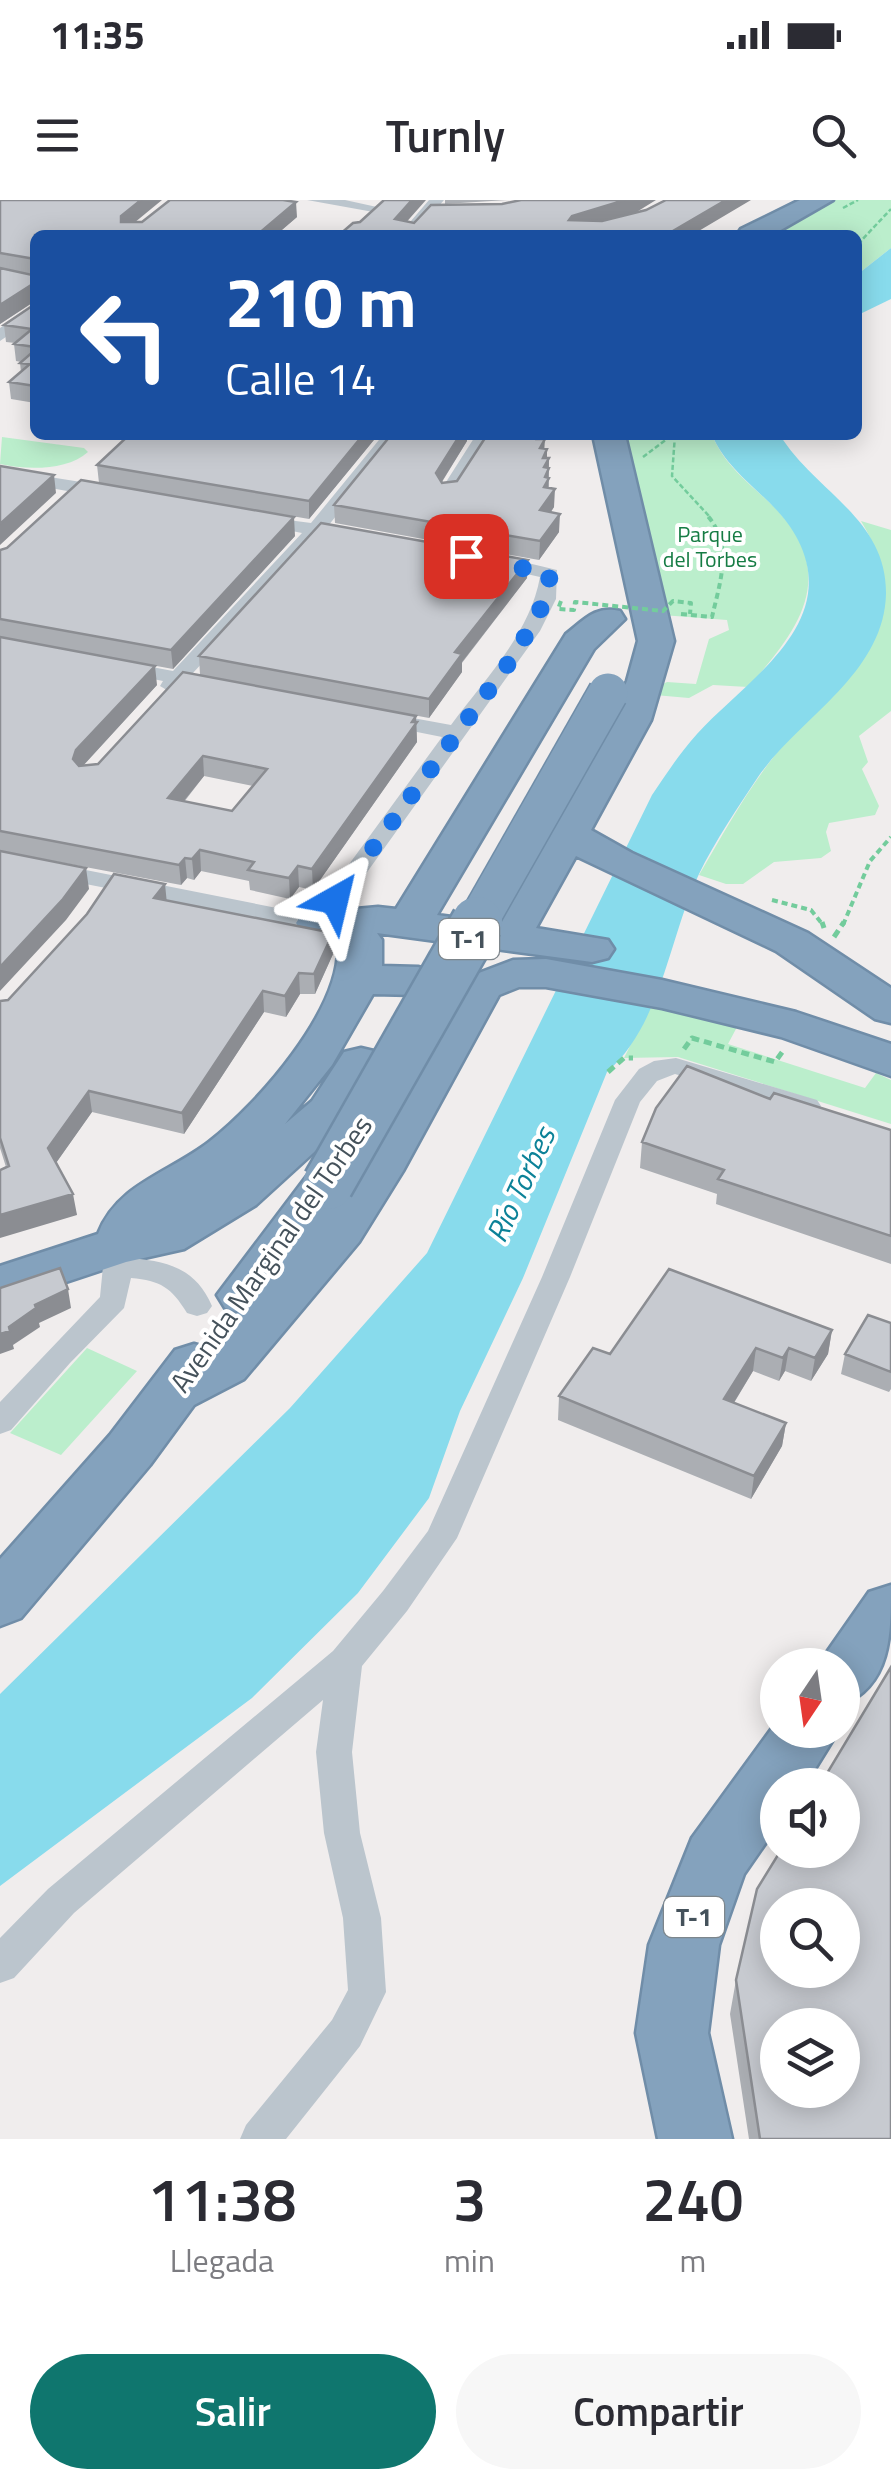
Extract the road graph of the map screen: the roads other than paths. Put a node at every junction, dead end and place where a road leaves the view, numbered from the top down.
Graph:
1 (314, 200) edge
2 (785, 200) edge
3 (820, 200) edge
4 (384, 204) edge
5 (441, 207) edge
6 (360, 225) edge
7 (410, 230) edge
8 (732, 230) edge
9 (761, 230) edge
10 (30, 313) edge
11 (0, 336) edge
12 (388, 440) edge
13 (490, 440) edge
14 (584, 440) edge
15 (609, 440) edge
16 (0, 474) edge
17 (85, 481) junction
18 (448, 492) edge
19 (133, 497) edge
20 (54, 510) edge
21 (243, 516) edge
22 (316, 529) junction
23 (372, 539) edge
24 (466, 556) edge
25 (641, 570) junction
26 (607, 619) junction
27 (106, 665) edge
28 (178, 678) junction
29 (233, 689) edge
30 (594, 691) junction
31 (152, 706) edge
32 (363, 715) edge
33 (456, 733) junction
34 (567, 834) junction
35 (0, 860) edge
36 (318, 922) junction
37 (410, 924) junction
38 (510, 936) junction
39 (359, 982) junction
40 (472, 1003) junction
41 (891, 1009) edge
42 (891, 1042) edge
43 (891, 1061) edge
44 (835, 1114) edge
45 (119, 1256) junction
46 (0, 1285) edge
47 (197, 1306) dead end
48 (176, 1390) junction
49 (0, 1422) edge
50 (0, 1600) edge
51 (891, 1610) edge
52 (860, 1654) edge
53 (345, 1661) junction
54 (794, 1748) edge
55 (0, 1965) edge
56 (260, 2139) edge
57 (695, 2139) edge

1 - 4 street
2 - 8 highway
3 - 9 highway
4 - 6 street
5 - 7 street
10 - 11 street
12 - 22 street
13 - 18 street
14 - 26 highway, Avenida Marginal del Torbes / T-1
15 - 25 highway, Avenida Marginal del Torbes / T-1
16 - 17 street
17 - 19 street
17 - 20 street
21 - 22 street
22 - 23 street
22 - 28 street
24 - 33 street
25 - 30 highway, Avenida Marginal del Torbes / T-1
25 - 34 highway
26 - 30 highway, Avenida Marginal del Torbes / T-1
26 - 37 highway
27 - 28 street
28 - 29 street
28 - 31 street
30 - 45 highway, Avenida Marginal del Torbes / T-1
30 - 48 highway, Avenida Marginal del Torbes / T-1, bridge
32 - 33 street
33 - 36 street
34 - 38 highway
34 - 41 highway
35 - 36 street
36 - 37 highway
36 - 38 highway
36 - 39 highway
37 - 38 highway
38 - 42 highway
39 - 40 highway
39 - 45 highway
40 - 43 highway
40 - 48 highway
44 - 53 street
45 - 46 highway, T-1
45 - 47 street
45 - 49 street
48 - 50 highway, Avenida Marginal del Torbes / T-1
51 - 52 highway
53 - 55 street
53 - 56 street
54 - 57 highway, T-1

